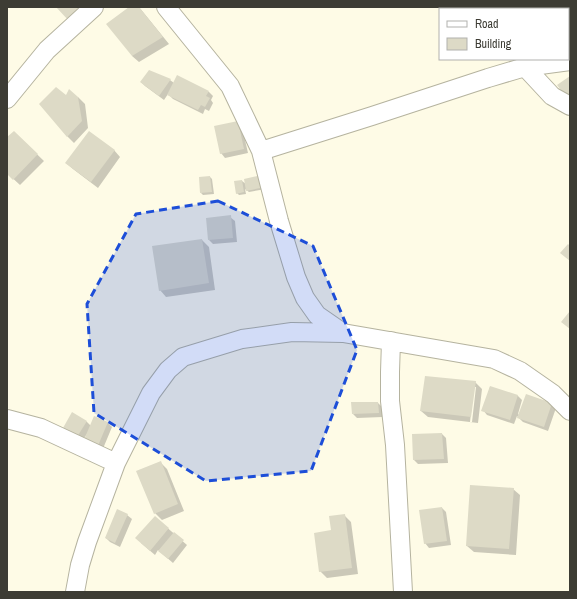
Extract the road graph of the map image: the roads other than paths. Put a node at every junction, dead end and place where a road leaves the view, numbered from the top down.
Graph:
1 (94, 7) edge
2 (166, 7) edge
3 (570, 61) edge
4 (525, 67) junction
5 (7, 99) edge
6 (570, 106) edge
7 (261, 151) junction
8 (343, 333) junction
9 (391, 341) junction
10 (570, 411) edge
11 (7, 418) edge
12 (116, 463) junction
13 (75, 592) edge
14 (403, 592) edge

1 - 5 street
2 - 7 street
3 - 4 street
4 - 6 street
4 - 7 street
7 - 8 street
8 - 9 street
8 - 12 street
9 - 10 street
9 - 14 street
11 - 12 street
12 - 13 street

